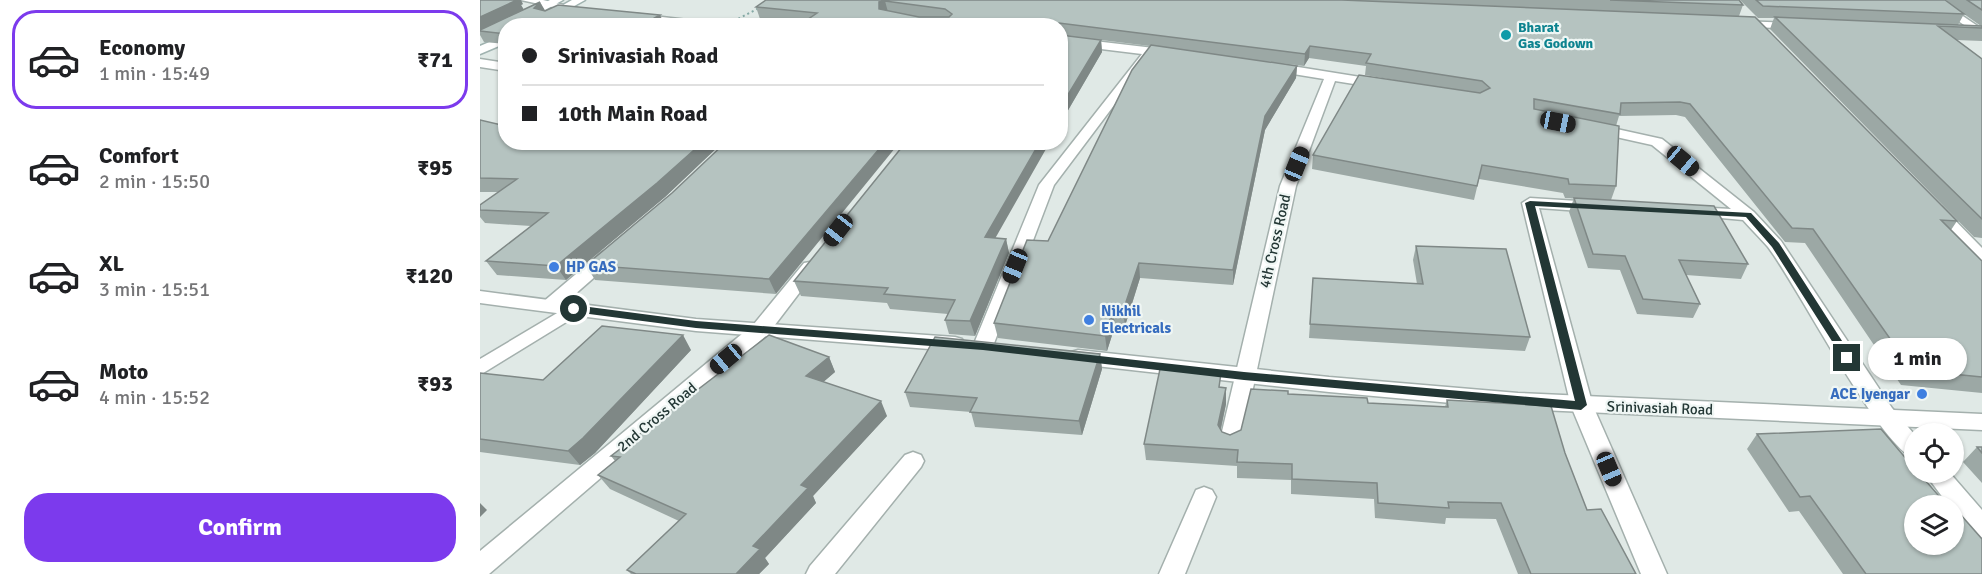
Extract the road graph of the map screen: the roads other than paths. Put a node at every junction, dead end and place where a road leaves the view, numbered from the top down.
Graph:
1 (526, 0) edge
2 (580, 0) edge
3 (1932, 0) edge
4 (558, 4) edge
5 (1740, 8) edge
6 (592, 12) edge
7 (625, 15) edge
8 (525, 18) edge
9 (540, 18) edge
10 (649, 18) edge
11 (1732, 24) edge
12 (1756, 25) junction
13 (1813, 27) edge
14 (498, 30) edge
15 (1958, 31) edge
16 (1981, 33) edge
17 (480, 38) edge
18 (1068, 41) edge
19 (498, 42) edge
20 (1772, 42) edge
21 (480, 50) edge
22 (1148, 51) junction
23 (1183, 56) edge
24 (480, 63) edge
25 (498, 66) edge
26 (1263, 66) edge
27 (1331, 76) junction
28 (1388, 86) edge
29 (1581, 126) edge
30 (1925, 199) edge
31 (1610, 207) edge
32 (1679, 211) edge
33 (1748, 215) junction
34 (620, 246) edge
35 (817, 257) edge
36 (1982, 258) edge
37 (480, 297) edge
38 (550, 306) junction
39 (574, 309) junction
40 (761, 330) junction
41 (983, 346) junction
42 (1007, 349) edge
43 (1054, 354) edge
44 (480, 368) edge
45 (1244, 376) junction
46 (1581, 405) junction
47 (1884, 414) junction
48 (1982, 422) edge
49 (1904, 437) edge
50 (1231, 440) edge
51 (913, 461) dead end
52 (1944, 483) edge
53 (1204, 497) dead end
54 (1982, 527) edge
55 (480, 566) edge
56 (819, 574) edge
57 (1172, 574) edge
58 (1654, 574) edge

1 - 4 street
2 - 4 street
3 - 16 street
4 - 6 street
4 - 8 street
4 - 9 street
5 - 12 street
7 - 10 street
11 - 12 street
12 - 13 street
12 - 20 street
14 - 17 street
15 - 16 street
18 - 22 street
19 - 21 street
22 - 23 street
22 - 41 street
24 - 25 street
26 - 27 street
27 - 28 street
27 - 45 street, 4th Cross Road
29 - 33 street
30 - 36 street
31 - 46 street
32 - 33 street
33 - 47 street
34 - 38 street
35 - 40 street, 2nd Cross Road
37 - 38 street
38 - 39 street
39 - 40 street
39 - 44 street
40 - 41 street
40 - 55 street, 2nd Cross Road
41 - 42 street
43 - 45 street, Srinivasiah Road
45 - 46 street, Srinivasiah Road
45 - 50 street, 4th Cross Road
46 - 47 street, Srinivasiah Road
46 - 58 street
47 - 48 street, Srinivasiah Road
47 - 49 street
51 - 56 street
52 - 54 street
53 - 57 street

